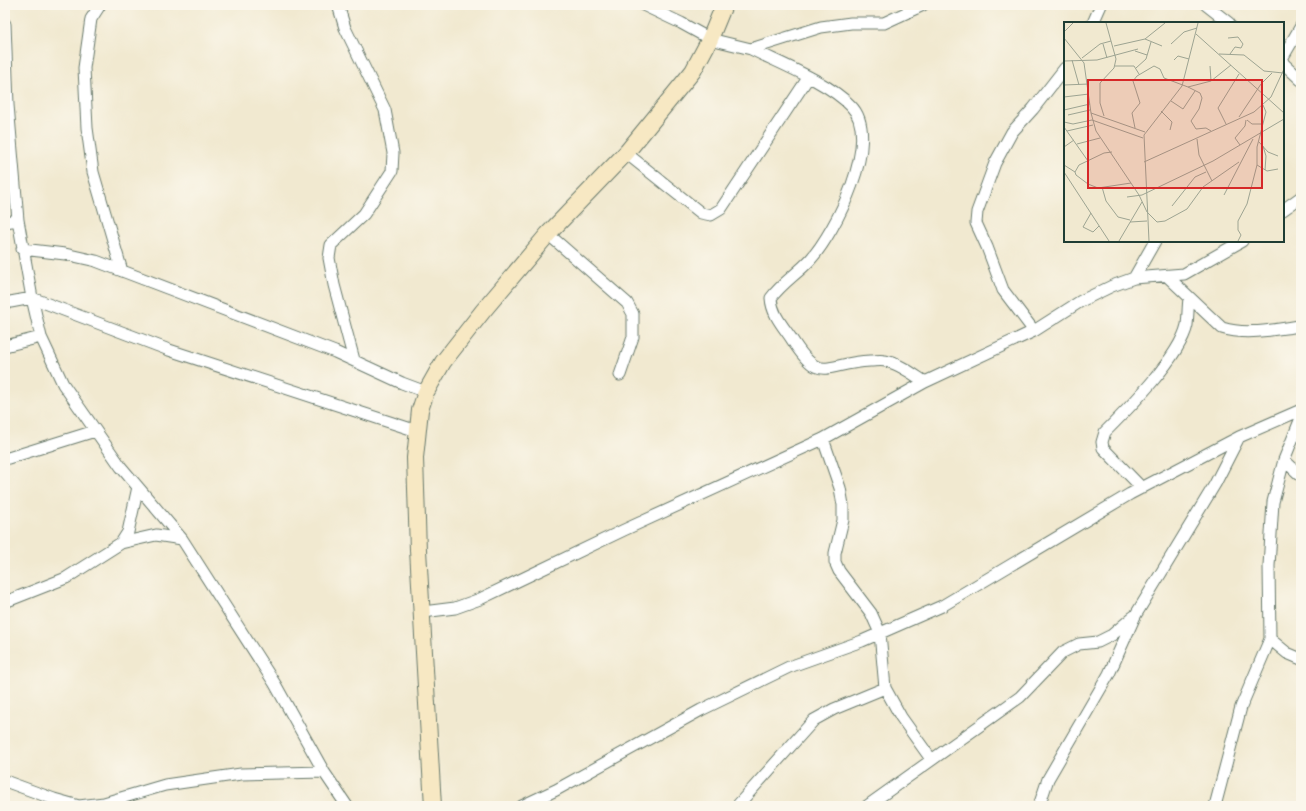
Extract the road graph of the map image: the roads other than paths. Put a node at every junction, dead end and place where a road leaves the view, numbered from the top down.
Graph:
1 (100, 5) edge
2 (338, 5) edge
3 (643, 5) edge
4 (724, 5) edge
5 (923, 5) edge
6 (1101, 5) edge
7 (1206, 5) edge
8 (1094, 22) edge
9 (1228, 22) edge
10 (5, 25) edge
11 (1301, 26) edge
12 (710, 40) junction
13 (751, 49) junction
14 (1284, 55) edge
15 (1284, 64) edge
16 (1064, 69) edge
17 (808, 78) junction
18 (1301, 80) edge
19 (7, 105) edge
20 (626, 153) junction
21 (9, 177) edge
22 (1301, 197) edge
23 (1284, 209) edge
24 (18, 220) junction
25 (5, 222) edge
26 (548, 234) junction
27 (1153, 242) edge
28 (1240, 242) edge
29 (22, 249) junction
30 (122, 272) junction
31 (1168, 277) junction
32 (1134, 278) junction
33 (32, 298) junction
34 (1189, 298) junction
35 (5, 303) edge
36 (1301, 326) edge
37 (1034, 331) junction
38 (41, 337) junction
39 (5, 346) edge
40 (354, 360) junction
41 (620, 375) dead end
42 (925, 382) junction
43 (426, 392) junction
44 (1301, 410) edge
45 (1301, 418) edge
46 (95, 431) junction
47 (417, 431) junction
48 (1239, 437) junction
49 (824, 439) junction
50 (5, 459) edge
51 (1284, 460) junction
52 (1301, 476) edge
53 (138, 487) junction
54 (1142, 488) junction
55 (182, 539) junction
56 (121, 543) junction
57 (5, 602) edge
58 (423, 612) junction
59 (1135, 616) junction
60 (880, 633) junction
61 (1270, 638) junction
62 (1301, 659) edge
63 (886, 688) junction
64 (931, 759) junction
65 (324, 772) junction
66 (5, 780) edge
67 (105, 805) edge
68 (347, 806) edge
69 (433, 806) edge
70 (522, 806) edge
71 (737, 806) edge
72 (867, 806) edge
73 (1039, 806) edge
74 (1215, 806) edge

1 - 30 street
2 - 40 street
3 - 12 street
4 - 12 street
5 - 13 street
6 - 8 street
7 - 9 street
10 - 19 street
11 - 14 street
12 - 13 street
12 - 20 street
13 - 17 street
15 - 18 street
16 - 37 street
17 - 20 street
17 - 42 street
19 - 21 street
20 - 26 street
21 - 24 street
22 - 23 street
24 - 25 street
24 - 29 street
26 - 41 street
26 - 43 street
27 - 32 street
28 - 31 street
29 - 30 street
29 - 33 street
30 - 40 street
31 - 32 street
31 - 34 street
32 - 37 street
33 - 35 street
33 - 38 street
33 - 47 street
34 - 36 street
34 - 54 street
37 - 42 street
38 - 39 street
38 - 46 street
40 - 43 street
42 - 49 street
43 - 47 street
44 - 48 street
45 - 51 street
46 - 50 street
46 - 53 street
47 - 58 street
48 - 54 street
48 - 59 street
49 - 58 street
49 - 60 street
51 - 52 street
51 - 61 street
53 - 55 street
53 - 56 street
54 - 60 street
55 - 56 street
55 - 65 street
56 - 57 street
58 - 69 street
59 - 64 street
59 - 73 street
60 - 63 street
60 - 70 street
61 - 62 street
61 - 74 street
63 - 64 street
63 - 71 street
64 - 72 street
65 - 67 street
65 - 68 street
66 - 67 street

